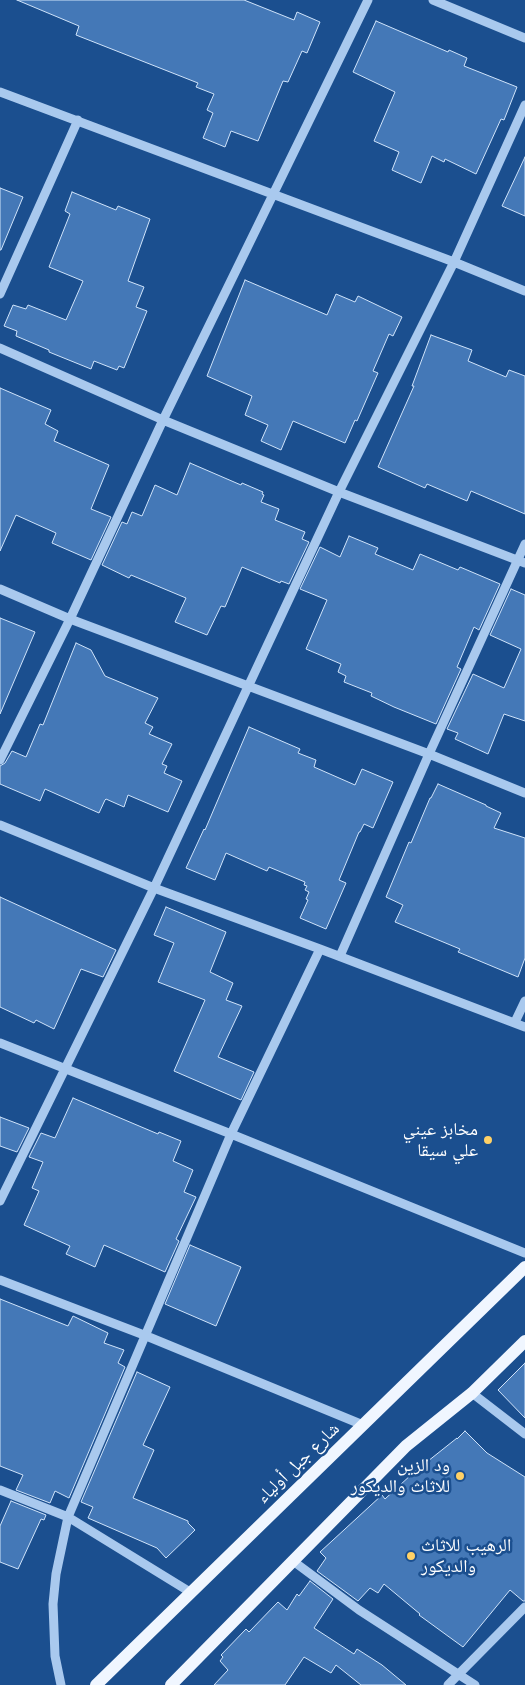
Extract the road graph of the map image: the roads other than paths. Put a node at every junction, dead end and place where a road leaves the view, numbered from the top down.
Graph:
1 (368, 0) edge
2 (432, 0) edge
3 (525, 38) edge
4 (0, 92) edge
5 (525, 105) edge
6 (78, 120) junction
7 (273, 195) junction
8 (454, 262) junction
9 (525, 291) edge
10 (0, 294) edge
11 (0, 348) edge
12 (163, 420) junction
13 (339, 492) junction
14 (525, 544) edge
15 (521, 562) edge
16 (0, 589) edge
17 (70, 619) junction
18 (249, 687) junction
19 (429, 754) junction
20 (0, 760) edge
21 (525, 793) edge
22 (0, 826) edge
23 (154, 888) junction
24 (320, 949) junction
25 (340, 956) junction
26 (525, 1001) edge
27 (515, 1022) junction
28 (525, 1027) edge
29 (0, 1043) edge
30 (64, 1068) junction
31 (231, 1134) junction
32 (0, 1201) edge
33 (525, 1254) edge
34 (525, 1267) edge
35 (0, 1280) edge
36 (144, 1335) junction
37 (525, 1341) edge
38 (472, 1394) junction
39 (363, 1425) junction
40 (525, 1434) edge
41 (0, 1490) edge
42 (68, 1517) junction
43 (293, 1562) junction
44 (190, 1592) junction
45 (525, 1607) edge
46 (459, 1674) junction
47 (61, 1685) edge
48 (96, 1685) edge
49 (170, 1685) edge
50 (448, 1685) edge
51 (475, 1685) edge

1 - 7 street
2 - 3 street
4 - 6 street
5 - 8 street
6 - 7 street
6 - 10 street
7 - 8 street
7 - 12 street
8 - 9 street
8 - 13 street
11 - 12 street
12 - 13 street
12 - 17 street
13 - 15 street
13 - 18 street
14 - 15 street
15 - 19 street
16 - 17 street
17 - 18 street
17 - 20 street
18 - 19 street
18 - 23 street
19 - 21 street
19 - 25 street
22 - 23 street
23 - 24 street
23 - 30 street
24 - 25 street
24 - 31 street
25 - 27 street
26 - 27 street
27 - 28 street
29 - 30 street
30 - 31 street
30 - 32 street
31 - 33 street
31 - 36 street
34 - 39 main road, شارع جبل أولياء
35 - 36 street
36 - 39 street
36 - 42 street
37 - 38 main road
38 - 40 street
38 - 43 main road
39 - 44 main road, شارع جبل أولياء
41 - 42 street
42 - 44 street
42 - 47 street
43 - 46 street
43 - 49 main road
44 - 48 main road, شارع جبل أولياء
45 - 46 street
46 - 50 street
46 - 51 street

